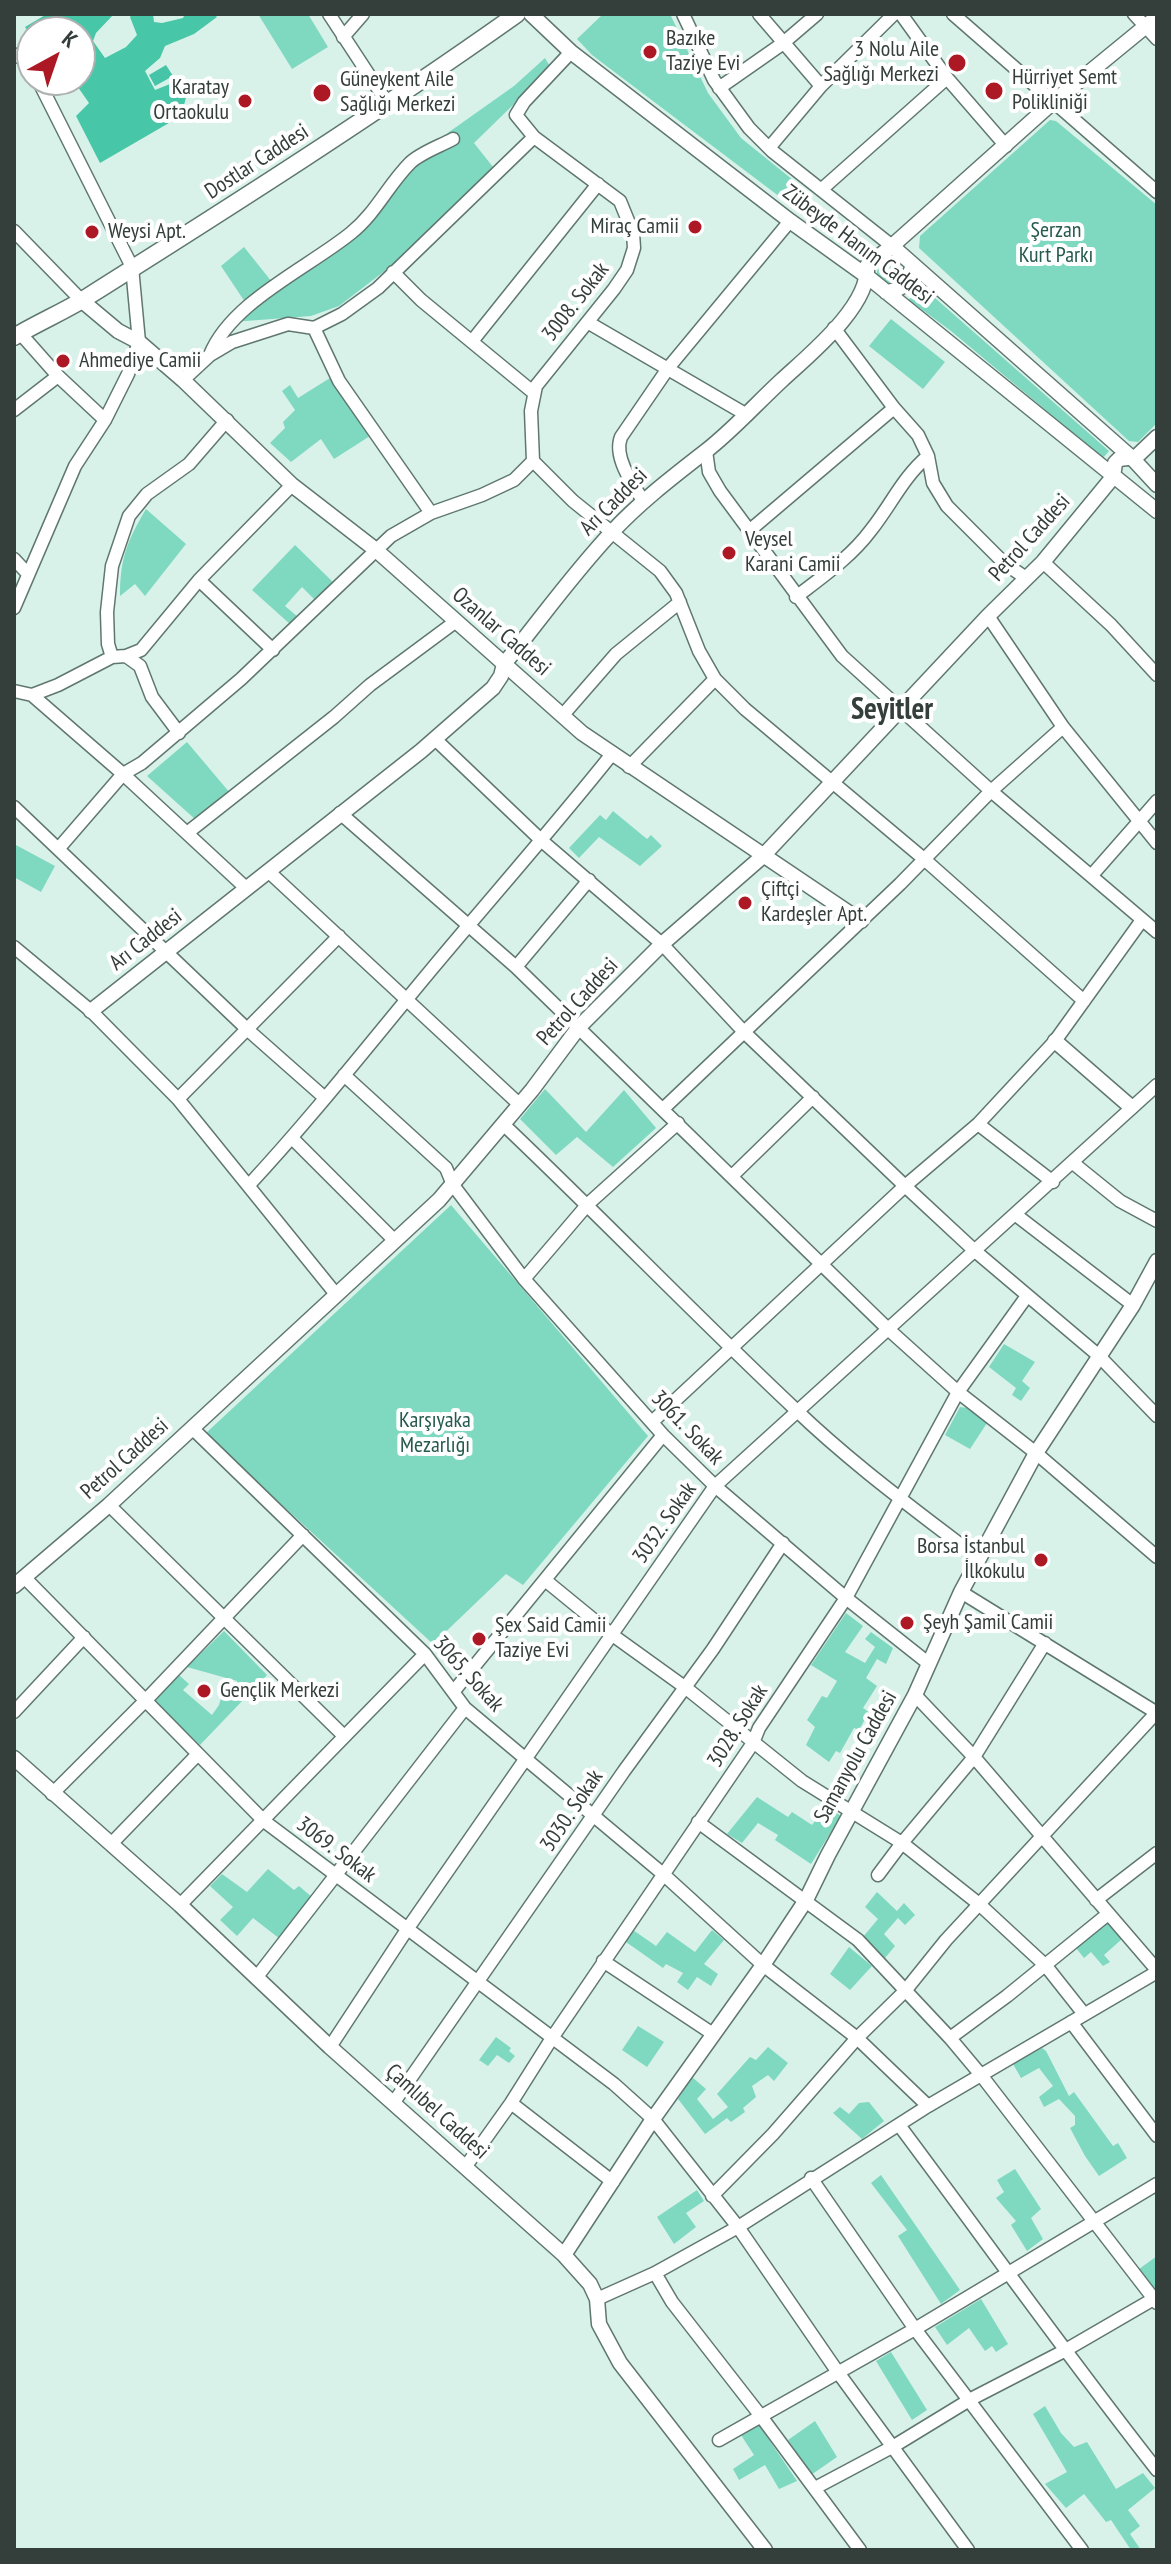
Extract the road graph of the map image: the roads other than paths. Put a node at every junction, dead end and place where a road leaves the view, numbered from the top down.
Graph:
1 (329, 14) edge
2 (363, 14) edge
3 (517, 14) edge
4 (531, 14) edge
5 (683, 14) edge
6 (759, 14) edge
7 (817, 14) edge
8 (894, 14) edge
9 (901, 14) edge
10 (953, 14) edge
11 (1134, 14) edge
12 (1152, 21) edge
13 (343, 37) junction
14 (1157, 39) edge
15 (782, 44) junction
16 (571, 52) junction
17 (947, 78) junction
18 (821, 86) junction
19 (719, 88) junction
20 (46, 96) edge
21 (1052, 103) junction
22 (388, 104) junction
23 (534, 137) junction
24 (453, 139) dead end
25 (1006, 146) junction
26 (769, 148) junction
27 (598, 184) junction
28 (822, 189) junction
29 (1157, 192) edge
30 (790, 221) junction
31 (14, 231) edge
32 (892, 246) junction
33 (913, 265) junction
34 (132, 267) junction
35 (393, 272) junction
36 (868, 277) junction
37 (886, 292) junction
38 (81, 300) junction
39 (589, 323) junction
40 (314, 328) junction
41 (834, 328) junction
42 (17, 335) edge
43 (473, 340) junction
44 (139, 342) junction
45 (210, 355) junction
46 (669, 367) junction
47 (58, 376) junction
48 (183, 380) junction
49 (534, 393) junction
50 (894, 408) junction
51 (14, 410) edge
52 (747, 415) junction
53 (105, 420) junction
54 (227, 420) junction
55 (1152, 442) edge
56 (706, 451) junction
57 (928, 456) junction
58 (533, 461) junction
59 (1136, 463) junction
60 (1118, 480) junction
61 (292, 485) junction
62 (1157, 485) edge
63 (644, 502) junction
64 (1157, 511) edge
65 (431, 513) junction
66 (613, 531) junction
67 (749, 531) junction
68 (376, 550) junction
69 (14, 559) edge
70 (1043, 562) junction
71 (28, 574) junction
72 (1026, 578) junction
73 (199, 580) junction
74 (796, 597) junction
75 (680, 602) junction
76 (14, 608) edge
77 (988, 616) junction
78 (455, 622) junction
79 (273, 650) junction
80 (119, 656) junction
81 (504, 664) junction
82 (1157, 675) edge
83 (715, 679) junction
84 (14, 691) edge
85 (32, 695) junction
86 (903, 709) junction
87 (562, 716) junction
88 (1063, 727) junction
89 (179, 733) junction
90 (435, 739) junction
91 (612, 754) junction
92 (629, 767) junction
93 (123, 774) junction
94 (832, 783) junction
95 (991, 791) junction
96 (1157, 801) edge
97 (14, 807) edge
98 (340, 813) junction
99 (1139, 821) junction
100 (187, 833) junction
101 (542, 841) junction
102 (1157, 843) edge
103 (59, 848) junction
104 (763, 856) junction
105 (924, 859) junction
106 (268, 871) junction
107 (1092, 875) junction
108 (589, 880) junction
109 (246, 888) junction
110 (1142, 920) junction
111 (861, 921) junction
112 (468, 925) junction
113 (1157, 932) edge
114 (339, 936) junction
115 (662, 944) junction
116 (14, 947) edge
117 (167, 953) junction
118 (516, 967) junction
119 (406, 1000) junction
120 (1084, 1001) junction
121 (91, 1011) junction
122 (579, 1027) junction
123 (248, 1030) junction
124 (744, 1032) junction
125 (1055, 1041) junction
126 (344, 1075) junction
127 (1157, 1085) edge
128 (813, 1097) junction
129 (325, 1098) junction
130 (178, 1099) junction
131 (519, 1104) junction
132 (1131, 1107) junction
133 (664, 1108) junction
134 (678, 1123) junction
135 (503, 1124) junction
136 (978, 1124) junction
137 (292, 1138) junction
138 (1073, 1163) junction
139 (732, 1176) junction
140 (1053, 1182) junction
141 (249, 1185) junction
142 (453, 1185) junction
143 (905, 1186) junction
144 (588, 1204) junction
145 (1016, 1215) junction
146 (1157, 1221) edge
147 (395, 1241) junction
148 (975, 1251) junction
149 (1157, 1261) edge
150 (821, 1264) junction
151 (524, 1279) junction
152 (335, 1293) junction
153 (1027, 1296) junction
154 (1133, 1305) junction
155 (888, 1329) junction
156 (732, 1347) junction
157 (1098, 1355) junction
158 (958, 1392) junction
159 (796, 1411) junction
160 (1157, 1416) edge
161 (652, 1422) junction
162 (192, 1428) junction
163 (663, 1435) junction
164 (1036, 1453) junction
165 (715, 1486) junction
166 (901, 1499) junction
167 (109, 1505) junction
168 (303, 1535) junction
169 (783, 1543) junction
170 (1154, 1548) edge
171 (979, 1559) junction
172 (545, 1580) junction
173 (20, 1582) edge
174 (961, 1592) junction
175 (846, 1598) junction
176 (223, 1619) junction
177 (611, 1634) junction
178 (84, 1637) junction
179 (1045, 1643) junction
180 (425, 1654) junction
181 (928, 1663) junction
182 (686, 1688) junction
183 (454, 1691) junction
184 (915, 1695) junction
185 (146, 1700) junction
186 (465, 1708) junction
187 (14, 1712) edge
188 (1157, 1712) edge
189 (344, 1736) junction
190 (753, 1743) junction
191 (198, 1754) junction
192 (974, 1757) junction
193 (14, 1758) edge
194 (527, 1760) junction
195 (52, 1794) junction
196 (851, 1812) junction
197 (593, 1816) junction
198 (264, 1821) junction
199 (698, 1822) junction
200 (1040, 1836) junction
201 (902, 1843) junction
202 (111, 1844) junction
203 (1157, 1853) edge
204 (663, 1874) junction
205 (878, 1875) dead end
206 (336, 1876) junction
207 (806, 1900) junction
208 (1096, 1900) junction
209 (979, 1904) junction
210 (180, 1905) junction
211 (1108, 1914) junction
212 (408, 1928) junction
213 (603, 1961) junction
214 (763, 1965) junction
215 (1046, 1966) junction
216 (1157, 1971) edge
217 (256, 1978) junction
218 (480, 1982) junction
219 (905, 1991) junction
220 (1084, 2014) junction
221 (1071, 2022) junction
222 (713, 2034) junction
223 (552, 2038) junction
224 (857, 2038) junction
225 (950, 2038) junction
226 (330, 2047) junction
227 (981, 2075) junction
228 (394, 2102) junction
229 (511, 2103) junction
230 (928, 2106) junction
231 (653, 2119) junction
232 (899, 2125) junction
233 (1157, 2136) edge
234 (466, 2166) junction
235 (811, 2178) junction
236 (613, 2182) junction
237 (1157, 2184) edge
238 (712, 2196) junction
239 (1094, 2221) junction
240 (738, 2227) junction
241 (564, 2255) junction
242 (1010, 2272) junction
243 (655, 2273) junction
244 (597, 2299) junction
245 (1156, 2300) edge
246 (915, 2329) junction
247 (1064, 2351) junction
248 (837, 2371) junction
249 (971, 2399) junction
250 (760, 2415) junction
251 (719, 2440) dead end
252 (894, 2446) junction
253 (1157, 2470) edge
254 (815, 2488) junction
255 (765, 2550) edge
256 (860, 2550) edge
257 (968, 2550) edge
258 (1082, 2550) edge

1 - 13 street
2 - 13 street
3 - 22 main road, Dostlar Caddesi
4 - 16 street, Zübeyde Hanım Caddesi
5 - 19 street
6 - 15 street
7 - 15 street
8 - 18 street
9 - 17 street
10 - 21 street
11 - 12 street
12 - 14 street
12 - 21 street, Arı Caddesi
13 - 22 street
15 - 18 street
15 - 19 street
16 - 23 street
16 - 30 street, Zübeyde Hanım Caddesi
17 - 25 street
17 - 28 street
18 - 26 street
19 - 26 street
20 - 34 street
21 - 25 street, Arı Caddesi
21 - 29 street
22 - 34 main road, Dostlar Caddesi
23 - 27 street, 3008. Sokak
23 - 35 street
24 - 45 street
25 - 32 street, Arı Caddesi
26 - 28 street
27 - 39 street, 3008. Sokak
27 - 43 street
28 - 32 street
30 - 36 street, Zübeyde Hanım Caddesi
30 - 46 street
31 - 38 street
32 - 33 street, Zübeyde Hanım Caddesi
32 - 36 street, Arı Caddesi
33 - 37 street
33 - 59 street, Zübeyde Hanım Caddesi
34 - 38 main road, Dostlar Caddesi
34 - 44 street
35 - 40 street
35 - 43 street
36 - 37 street, Zübeyde Hanım Caddesi
36 - 41 street, Arı Caddesi
37 - 60 street, Zübeyde Hanım Caddesi
38 - 42 main road, Dostlar Caddesi
38 - 44 street, Ozanlar Caddesi
39 - 46 street
39 - 49 street, 3008. Sokak
40 - 45 street
40 - 65 street
41 - 50 street
41 - 52 street, Arı Caddesi
42 - 47 street
43 - 49 street
44 - 48 street, Ozanlar Caddesi
44 - 53 street
45 - 48 street
46 - 52 street
46 - 63 street
47 - 51 street
47 - 53 street
48 - 54 street, Ozanlar Caddesi
49 - 58 street
50 - 57 street
50 - 67 street
52 - 56 street, Arı Caddesi
53 - 71 street
54 - 61 street, Ozanlar Caddesi
54 - 80 street
55 - 59 street, Petrol Caddesi
56 - 63 street, Arı Caddesi
56 - 67 street
57 - 72 street
57 - 74 street
58 - 65 street
58 - 66 street
59 - 60 street
59 - 60 street, Petrol Caddesi
59 - 62 street, Zübeyde Hanım Caddesi
60 - 64 street, Zübeyde Hanım Caddesi
60 - 70 street, Petrol Caddesi
61 - 68 street, Ozanlar Caddesi
61 - 73 street
63 - 66 street, Arı Caddesi
65 - 68 street
66 - 75 street
66 - 81 street, Arı Caddesi
67 - 74 street
68 - 78 street, Ozanlar Caddesi
68 - 79 street
69 - 71 street
70 - 72 street, Petrol Caddesi
70 - 82 street
71 - 76 street
72 - 77 street, Petrol Caddesi
73 - 79 street
73 - 80 street
74 - 86 street
75 - 83 street
75 - 87 street
77 - 86 street, Petrol Caddesi
77 - 88 street
78 - 81 street, Ozanlar Caddesi
78 - 100 street
79 - 89 street
80 - 85 street
80 - 89 street
81 - 87 street, Ozanlar Caddesi
81 - 90 street, Arı Caddesi
83 - 92 street
83 - 94 street
84 - 85 street
85 - 93 street
86 - 94 street, Petrol Caddesi
86 - 95 street
87 - 91 street, Ozanlar Caddesi
88 - 95 street
88 - 99 street
89 - 93 street
90 - 98 street, Arı Caddesi
90 - 101 street
91 - 92 street, Ozanlar Caddesi
91 - 101 street
92 - 104 street, Ozanlar Caddesi
93 - 100 street
93 - 103 street
94 - 104 street, Petrol Caddesi
94 - 105 street
95 - 105 street
95 - 107 street
96 - 99 street
97 - 103 street
98 - 106 street, Arı Caddesi
98 - 112 street
99 - 102 street
99 - 107 street
100 - 109 street
101 - 108 street
101 - 112 street
103 - 117 street
104 - 111 street, Ozanlar Caddesi
104 - 115 street, Petrol Caddesi
105 - 111 street
105 - 120 street
106 - 109 street, Arı Caddesi
106 - 114 street
107 - 110 street
108 - 115 street
108 - 118 street
109 - 117 street, Arı Caddesi
110 - 113 street
110 - 120 street
111 - 124 street
112 - 118 street
112 - 119 street
114 - 119 street
114 - 123 street
115 - 122 street, Petrol Caddesi
115 - 124 street
116 - 121 street
117 - 121 street, Arı Caddesi
117 - 123 street
118 - 122 street
119 - 126 street
119 - 131 street
120 - 125 street
121 - 130 street
122 - 131 street, Petrol Caddesi
122 - 133 street
123 - 129 street
123 - 130 street
124 - 128 street
124 - 133 street
125 - 132 street
125 - 136 street
126 - 129 street
126 - 142 street, 3061. Sokak
127 - 132 street, 3032. Sokak
128 - 139 street
128 - 143 street
129 - 137 street
130 - 141 street
131 - 135 street, Petrol Caddesi
132 - 138 street, 3032. Sokak
133 - 134 street
134 - 139 street
134 - 144 street
135 - 142 street, Petrol Caddesi
135 - 144 street
136 - 140 street
136 - 143 street
137 - 141 street
137 - 147 street
138 - 140 street, 3032. Sokak
138 - 146 street
139 - 150 street
140 - 145 street, 3032. Sokak
141 - 152 street
142 - 147 street, Petrol Caddesi
142 - 151 street, 3061. Sokak
143 - 148 street
143 - 150 street
144 - 151 street
144 - 156 street
145 - 148 street, 3032. Sokak
145 - 154 street
147 - 152 street, Petrol Caddesi
148 - 153 street
148 - 155 street, 3032. Sokak
149 - 154 street, Samanyolu Caddesi
150 - 155 street
150 - 156 street
151 - 161 street, 3061. Sokak
152 - 162 street, Petrol Caddesi
153 - 157 street
153 - 158 street, 3028. Sokak
154 - 157 street, Samanyolu Caddesi
155 - 158 street
155 - 159 street, 3032. Sokak
156 - 159 street
156 - 161 street
157 - 160 street
157 - 164 street, Samanyolu Caddesi
158 - 164 street
158 - 166 street, 3028. Sokak
159 - 165 street, 3032. Sokak
159 - 166 street
161 - 163 street, 3061. Sokak
162 - 167 street, Petrol Caddesi
162 - 168 street, 3065. Sokak
163 - 165 street, 3061. Sokak
163 - 172 street
164 - 170 street
164 - 171 street, Samanyolu Caddesi
165 - 169 street, 3061. Sokak
165 - 177 street, 3032. Sokak
166 - 171 street
166 - 175 street, 3028. Sokak
167 - 173 street, Petrol Caddesi
167 - 176 street
168 - 176 street
168 - 180 street, 3065. Sokak
169 - 175 street, 3061. Sokak
169 - 182 street, 3030. Sokak
171 - 174 street, Samanyolu Caddesi
172 - 177 street
172 - 183 street
173 - 178 street, 3069. Sokak
174 - 179 street
174 - 181 street, Samanyolu Caddesi
175 - 181 street, 3061. Sokak
175 - 190 street, 3028. Sokak
176 - 185 street
176 - 189 street
177 - 182 street
177 - 194 street, 3032. Sokak
178 - 185 street, 3069. Sokak
178 - 187 street
179 - 188 street
179 - 192 street
180 - 183 street, 3065. Sokak
180 - 189 street
181 - 184 street, Samanyolu Caddesi
182 - 190 street
182 - 197 street, 3030. Sokak
183 - 186 street, 3065. Sokak
184 - 192 street
184 - 196 street, Samanyolu Caddesi
185 - 191 street, 3069. Sokak
185 - 195 street
186 - 194 street, 3065. Sokak
186 - 206 street
188 - 200 street
189 - 198 street
190 - 196 street
190 - 199 street, 3028. Sokak
191 - 198 street, 3069. Sokak
191 - 202 street
192 - 200 street
192 - 201 street
193 - 195 street, Çamlıbel Caddesi
194 - 197 street, 3065. Sokak
194 - 212 street, 3032. Sokak
195 - 202 street, Çamlıbel Caddesi
196 - 201 street
196 - 207 street, Samanyolu Caddesi
197 - 204 street, 3065. Sokak
197 - 218 street, 3030. Sokak
198 - 206 street, 3069. Sokak
198 - 210 street
199 - 204 street, 3028. Sokak
199 - 207 street
200 - 208 street
200 - 209 street
201 - 205 street
201 - 209 street
202 - 210 street, Çamlıbel Caddesi
203 - 208 street
204 - 213 street, 3028. Sokak
204 - 214 street, 3065. Sokak
206 - 212 street, 3069. Sokak
206 - 217 street
207 - 214 street, Samanyolu Caddesi
207 - 219 street
208 - 211 street
209 - 215 street
209 - 219 street
210 - 217 street, Çamlıbel Caddesi
211 - 215 street
211 - 216 street
212 - 218 street, 3069. Sokak
212 - 226 street, 3032. Sokak
213 - 222 street
213 - 223 street, 3028. Sokak
214 - 222 street, Samanyolu Caddesi
214 - 224 street, 3065. Sokak
215 - 220 street
215 - 225 street
216 - 220 street
217 - 226 street, Çamlıbel Caddesi
218 - 223 street, 3069. Sokak
218 - 228 street, 3030. Sokak
219 - 224 street
219 - 225 street
220 - 221 street
221 - 227 street
221 - 233 street
222 - 231 street, Samanyolu Caddesi
223 - 229 street, 3028. Sokak
223 - 231 street, 3069. Sokak
224 - 230 street, 3065. Sokak
224 - 238 street
225 - 227 street
226 - 228 street, Çamlıbel Caddesi
227 - 230 street
227 - 239 street
228 - 234 street, Çamlıbel Caddesi
229 - 234 street, 3028. Sokak
229 - 236 street
230 - 232 street
231 - 236 street, Samanyolu Caddesi
231 - 238 street, 3069. Sokak
232 - 235 street
232 - 242 street
234 - 241 street, Çamlıbel Caddesi
235 - 240 street
235 - 246 street
236 - 241 street, Samanyolu Caddesi
237 - 239 street
238 - 240 street, 3069. Sokak
239 - 242 street
239 - 245 street
240 - 243 street
240 - 248 street, 3069. Sokak
241 - 244 street, Çamlıbel Caddesi
242 - 246 street
242 - 247 street
243 - 244 street
243 - 250 street
244 - 255 street, Çamlıbel Caddesi
245 - 247 street
246 - 248 street
246 - 249 street
247 - 249 street
247 - 253 street
248 - 250 street
248 - 252 street, 3069. Sokak
249 - 252 street
249 - 258 street
250 - 251 street
250 - 254 street
252 - 254 street
252 - 257 street, 3069. Sokak
254 - 256 street

